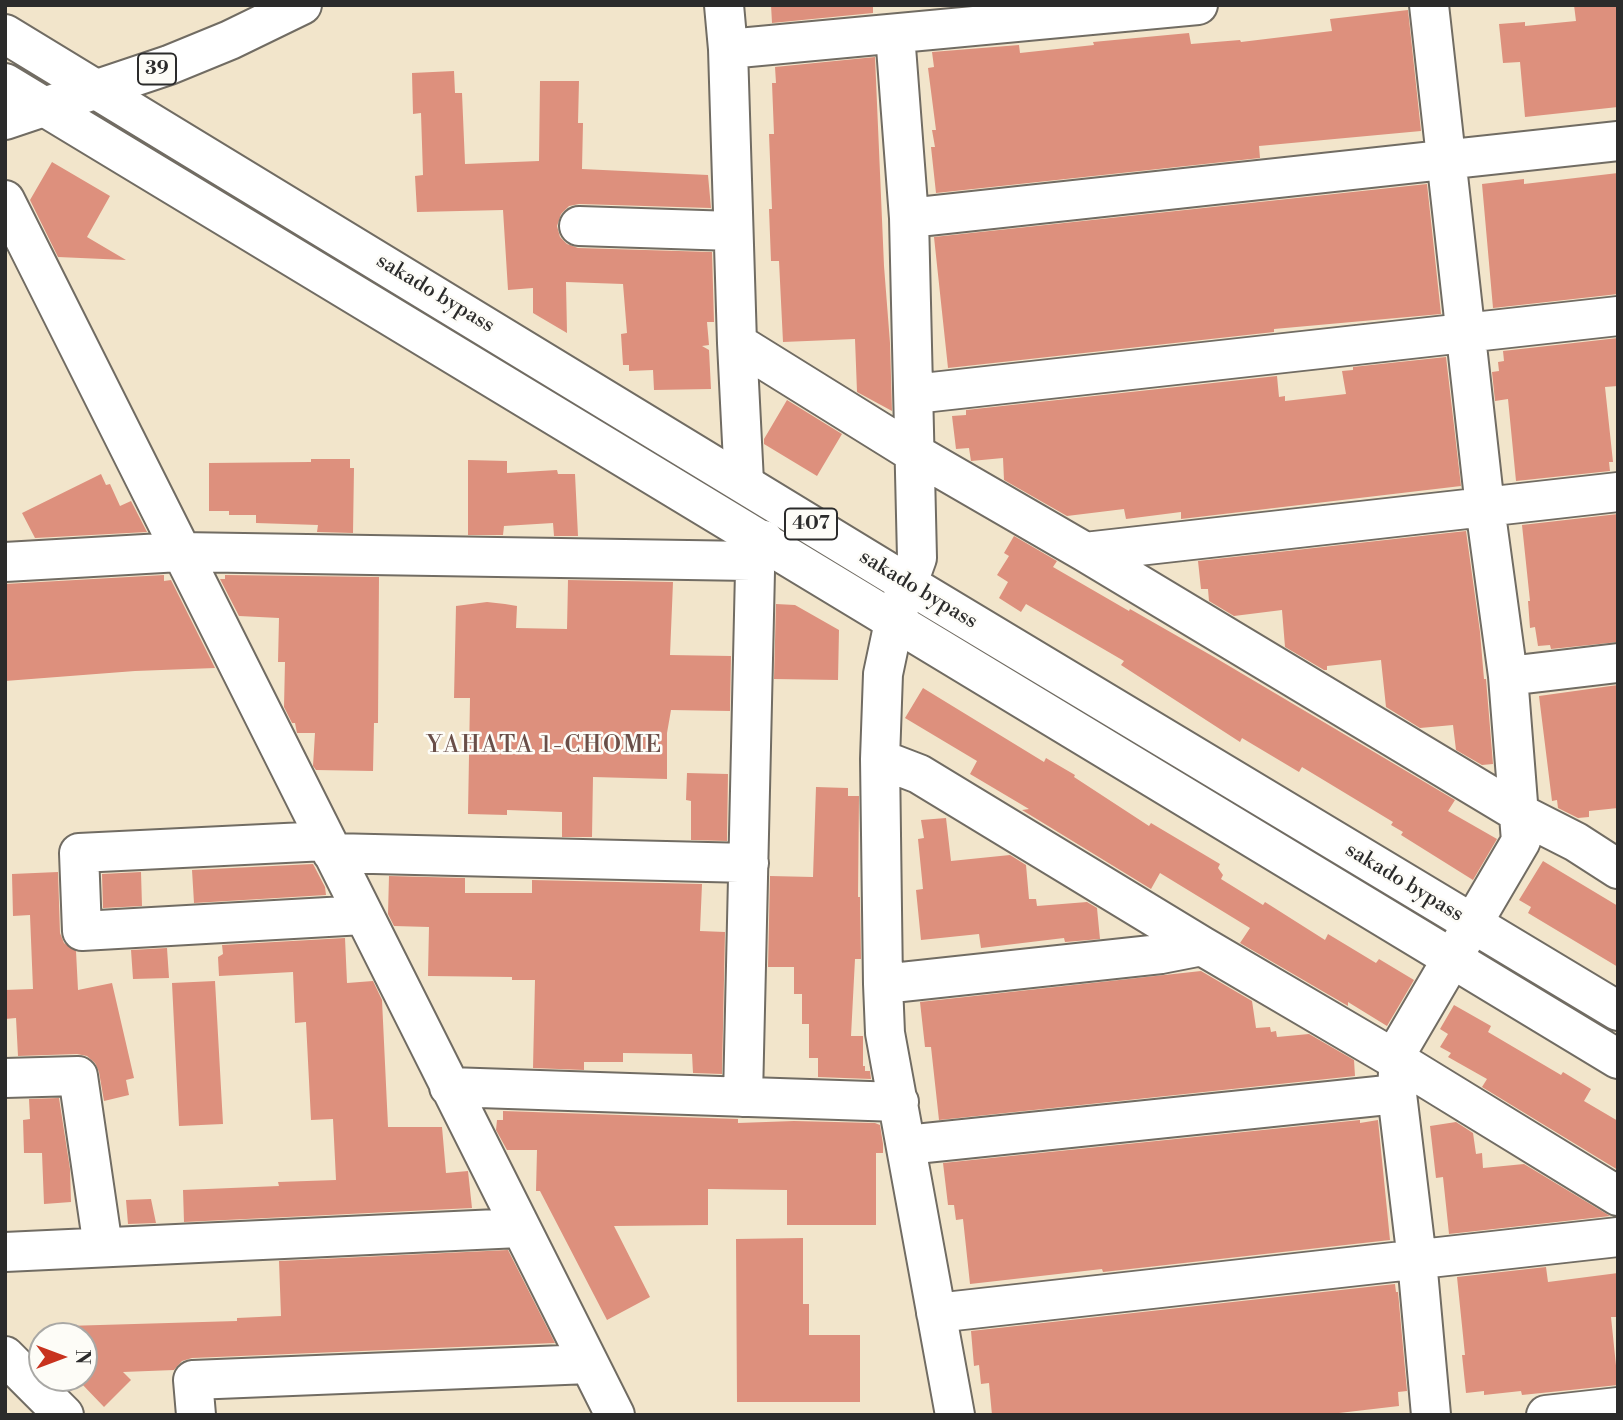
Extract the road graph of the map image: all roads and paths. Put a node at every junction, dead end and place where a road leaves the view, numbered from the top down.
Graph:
1 (302, 5) edge
2 (724, 5) edge
3 (1196, 5) edge
4 (1429, 5) edge
5 (5, 34) edge
6 (895, 34) junction
7 (729, 49) junction
8 (5, 83) edge
9 (98, 89) junction
10 (44, 107) junction
11 (5, 120) edge
12 (1618, 141) edge
13 (1446, 160) junction
14 (5, 200) edge
15 (909, 218) junction
16 (579, 226) dead end
17 (733, 231) junction
18 (1618, 317) edge
19 (1466, 333) junction
20 (737, 343) junction
21 (914, 394) junction
22 (914, 453) junction
23 (744, 482) junction
24 (1618, 492) edge
25 (1485, 507) junction
26 (758, 550) junction
27 (180, 552) junction
28 (1085, 552) junction
29 (5, 562) edge
30 (908, 584) junction
31 (894, 622) junction
32 (1618, 663) edge
33 (1508, 676) junction
34 (880, 759) junction
35 (1519, 813) junction
36 (1618, 833) edge
37 (1576, 842) junction
38 (329, 846) junction
39 (749, 863) junction
40 (1618, 869) edge
41 (363, 915) junction
42 (1472, 924) junction
43 (1202, 946) junction
44 (1452, 959) junction
45 (883, 984) junction
46 (1618, 1011) edge
47 (1618, 1059) edge
48 (1398, 1077) junction
49 (5, 1078) edge
50 (449, 1087) junction
51 (743, 1097) junction
52 (900, 1102) junction
53 (906, 1145) junction
54 (1618, 1196) edge
55 (519, 1228) junction
56 (1618, 1237) edge
57 (103, 1247) junction
58 (5, 1252) edge
59 (1417, 1261) junction
60 (936, 1313) junction
61 (5, 1356) edge
62 (589, 1364) junction
63 (1618, 1407) edge
64 (64, 1415) edge
65 (196, 1415) edge
66 (615, 1415) edge
67 (954, 1415) edge
68 (1432, 1415) edge
69 (1546, 1415) edge

1 - 9 main road, 39
2 - 7 main road
3 - 6 main road
4 - 13 main road
5 - 9 main road, sakado bypass / 407
6 - 7 main road
6 - 15 main road
7 - 17 main road
8 - 10 main road, sakado bypass / 407
9 - 10 main road, 39
9 - 23 main road, sakado bypass / 407
10 - 11 main road, 39
10 - 26 main road, sakado bypass / 407
12 - 13 main road
13 - 15 main road
13 - 19 main road
14 - 27 main road
15 - 21 main road
16 - 17 main road
17 - 20 main road
18 - 19 main road
19 - 21 main road
19 - 25 main road
20 - 22 main road
20 - 23 main road
21 - 22 main road
22 - 28 main road
22 - 30 main road
23 - 30 main road, sakado bypass / 407
24 - 25 main road
25 - 28 main road
25 - 33 main road
26 - 27 main road
26 - 31 main road, sakado bypass / 407
26 - 39 main road
27 - 29 main road
27 - 38 main road
28 - 35 main road
30 - 31 main road
30 - 42 main road, sakado bypass / 407
31 - 34 main road
31 - 44 main road, sakado bypass / 407
32 - 33 main road
33 - 35 main road
34 - 43 main road
34 - 45 main road
35 - 37 main road
35 - 42 main road
36 - 37 main road
37 - 40 main road
38 - 39 main road
38 - 41 main road
38 - 41 main road
39 - 51 main road
41 - 50 main road
42 - 44 main road
42 - 46 main road, sakado bypass / 407
43 - 45 main road
43 - 48 main road
44 - 47 main road, sakado bypass / 407
44 - 48 main road
45 - 52 main road
48 - 53 main road
48 - 54 main road
48 - 59 main road
49 - 57 main road
50 - 51 main road
50 - 55 main road
51 - 52 main road
52 - 53 main road
53 - 60 main road
55 - 57 main road
55 - 62 main road
56 - 59 main road
57 - 58 main road
59 - 60 main road
59 - 68 main road
60 - 67 main road
61 - 64 main road
62 - 65 main road
62 - 66 main road
63 - 69 main road

